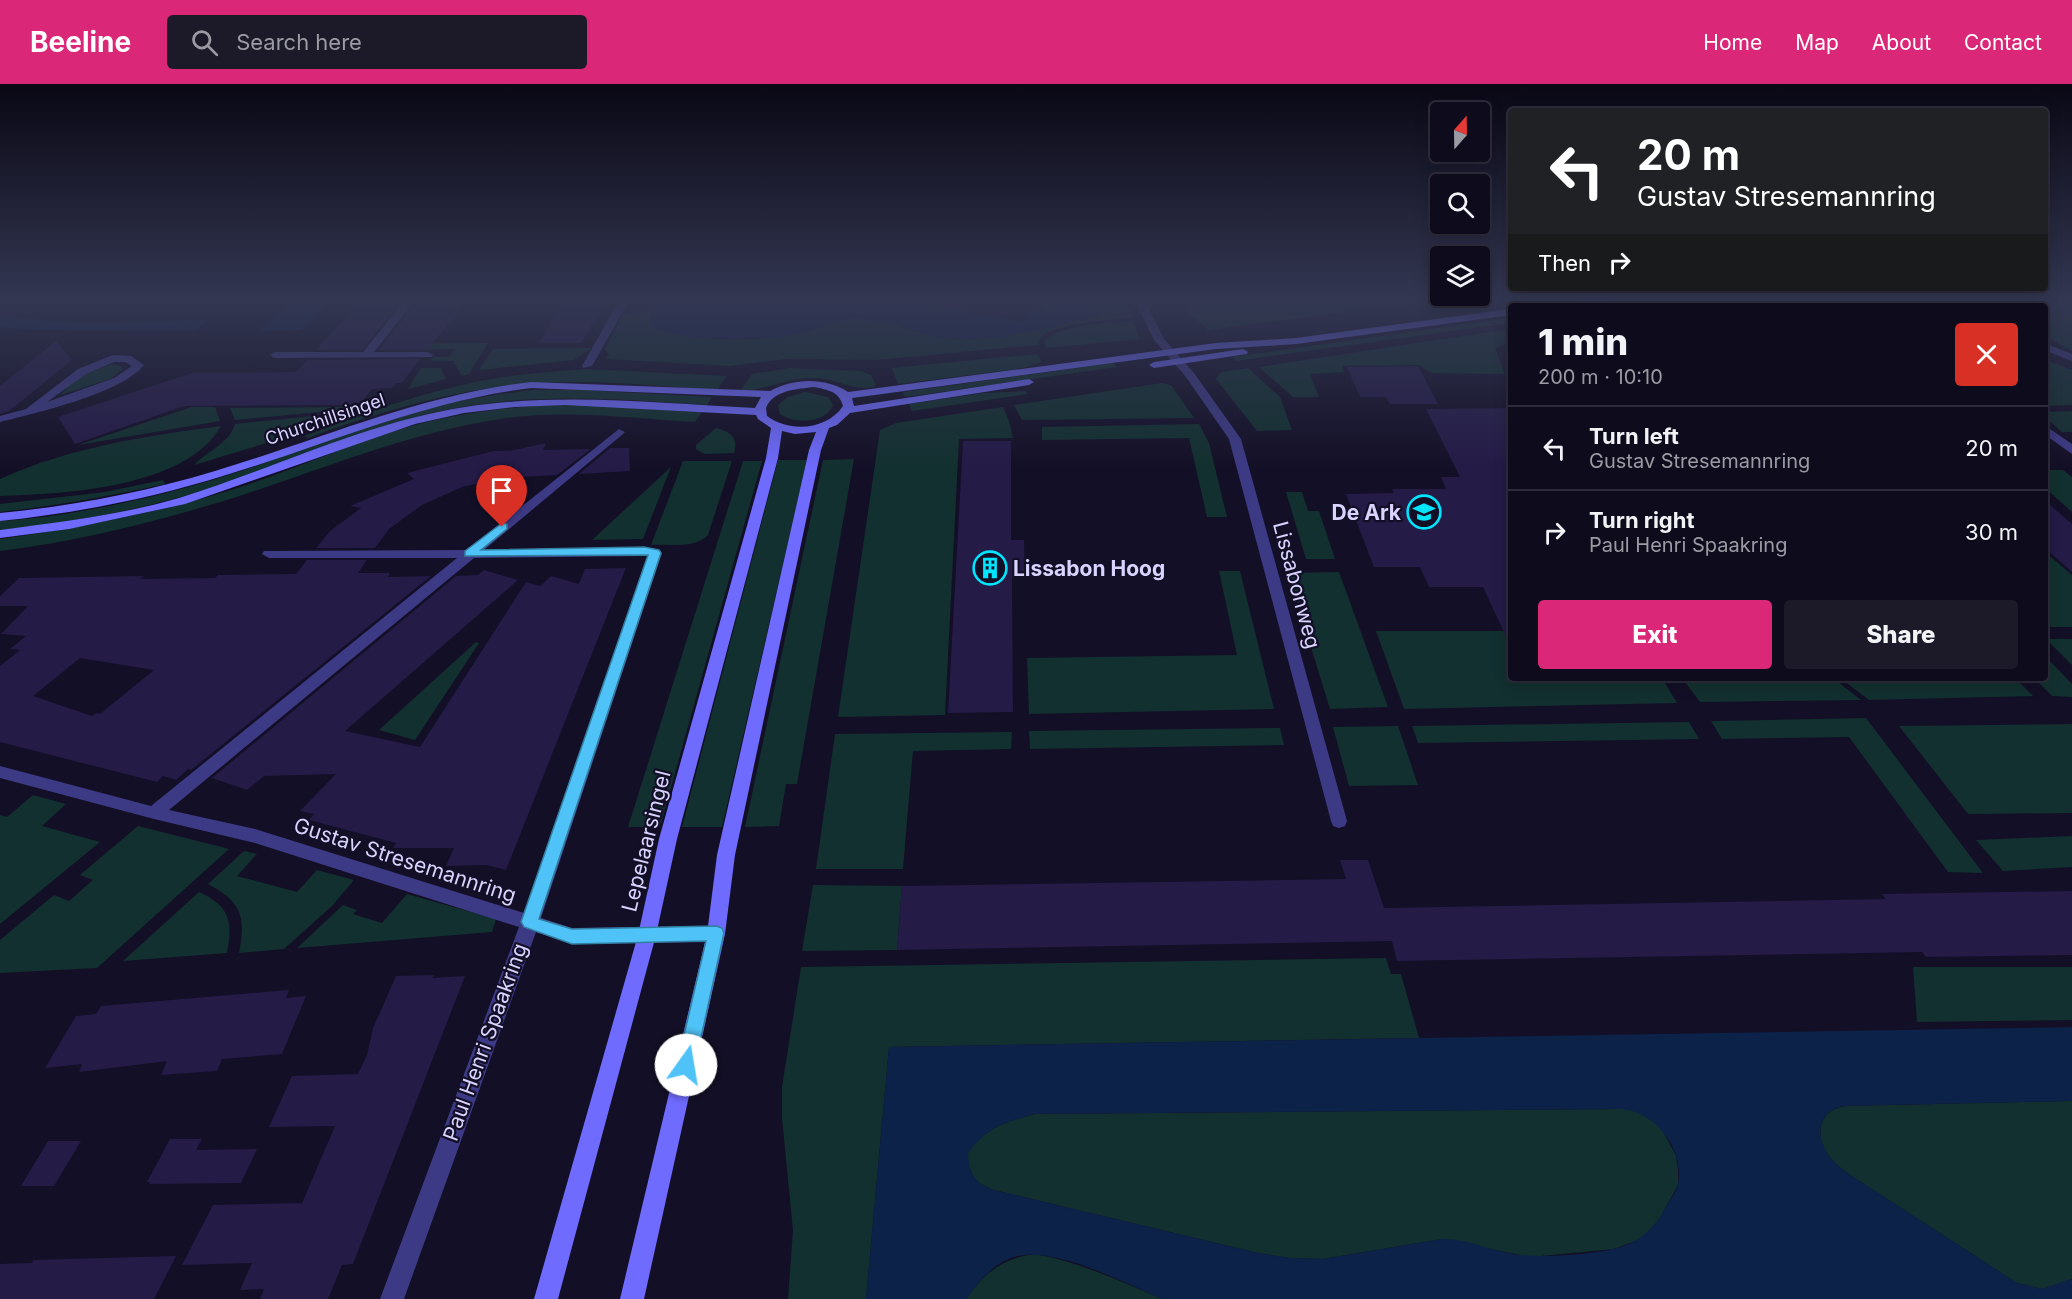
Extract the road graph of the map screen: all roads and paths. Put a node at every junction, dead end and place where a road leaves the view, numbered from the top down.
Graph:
1 (593, 356) edge
2 (1142, 356) edge
3 (1172, 356) edge
4 (1220, 356) edge
5 (1178, 362) junction
6 (587, 366) dead end
7 (772, 394) junction
8 (846, 396) junction
9 (848, 410) junction
10 (30, 411) junction
11 (761, 412) junction
12 (0, 419) edge
13 (777, 426) junction
14 (824, 426) junction
15 (2048, 431) edge
16 (619, 432) dead end
17 (2072, 450) edge
18 (0, 517) edge
19 (0, 534) edge
20 (268, 554) dead end
21 (469, 554) junction
22 (0, 772) edge
23 (154, 813) junction
24 (1339, 821) dead end
25 (530, 922) junction
26 (716, 933) junction
27 (647, 935) junction
28 (392, 1299) edge
29 (546, 1299) edge
30 (632, 1299) edge

1 - 6 street
2 - 8 street
3 - 5 street, Lissabonweg
4 - 5 street
5 - 9 street
5 - 24 street, Lissabonweg
7 - 8 street, Churchillsingel
7 - 11 street
7 - 18 street, Churchillsingel
8 - 9 street
9 - 14 street
10 - 10 street
10 - 12 street
11 - 13 street
11 - 19 street, Churchillsingel
13 - 14 street
13 - 27 street, Lepelaarsingel
14 - 26 street
15 - 17 street
16 - 21 street
20 - 21 street, Paul Henri Spaakring
21 - 23 street
21 - 25 street, Paul Henri Spaakring
22 - 23 street, Gustav Stresemannring
23 - 25 street, Gustav Stresemannring
25 - 27 street, Gustav Stresemannring
25 - 28 street, Paul Henri Spaakring
26 - 27 street, Gustav Stresemannring
26 - 30 street
27 - 29 street, Lepelaarsingel

